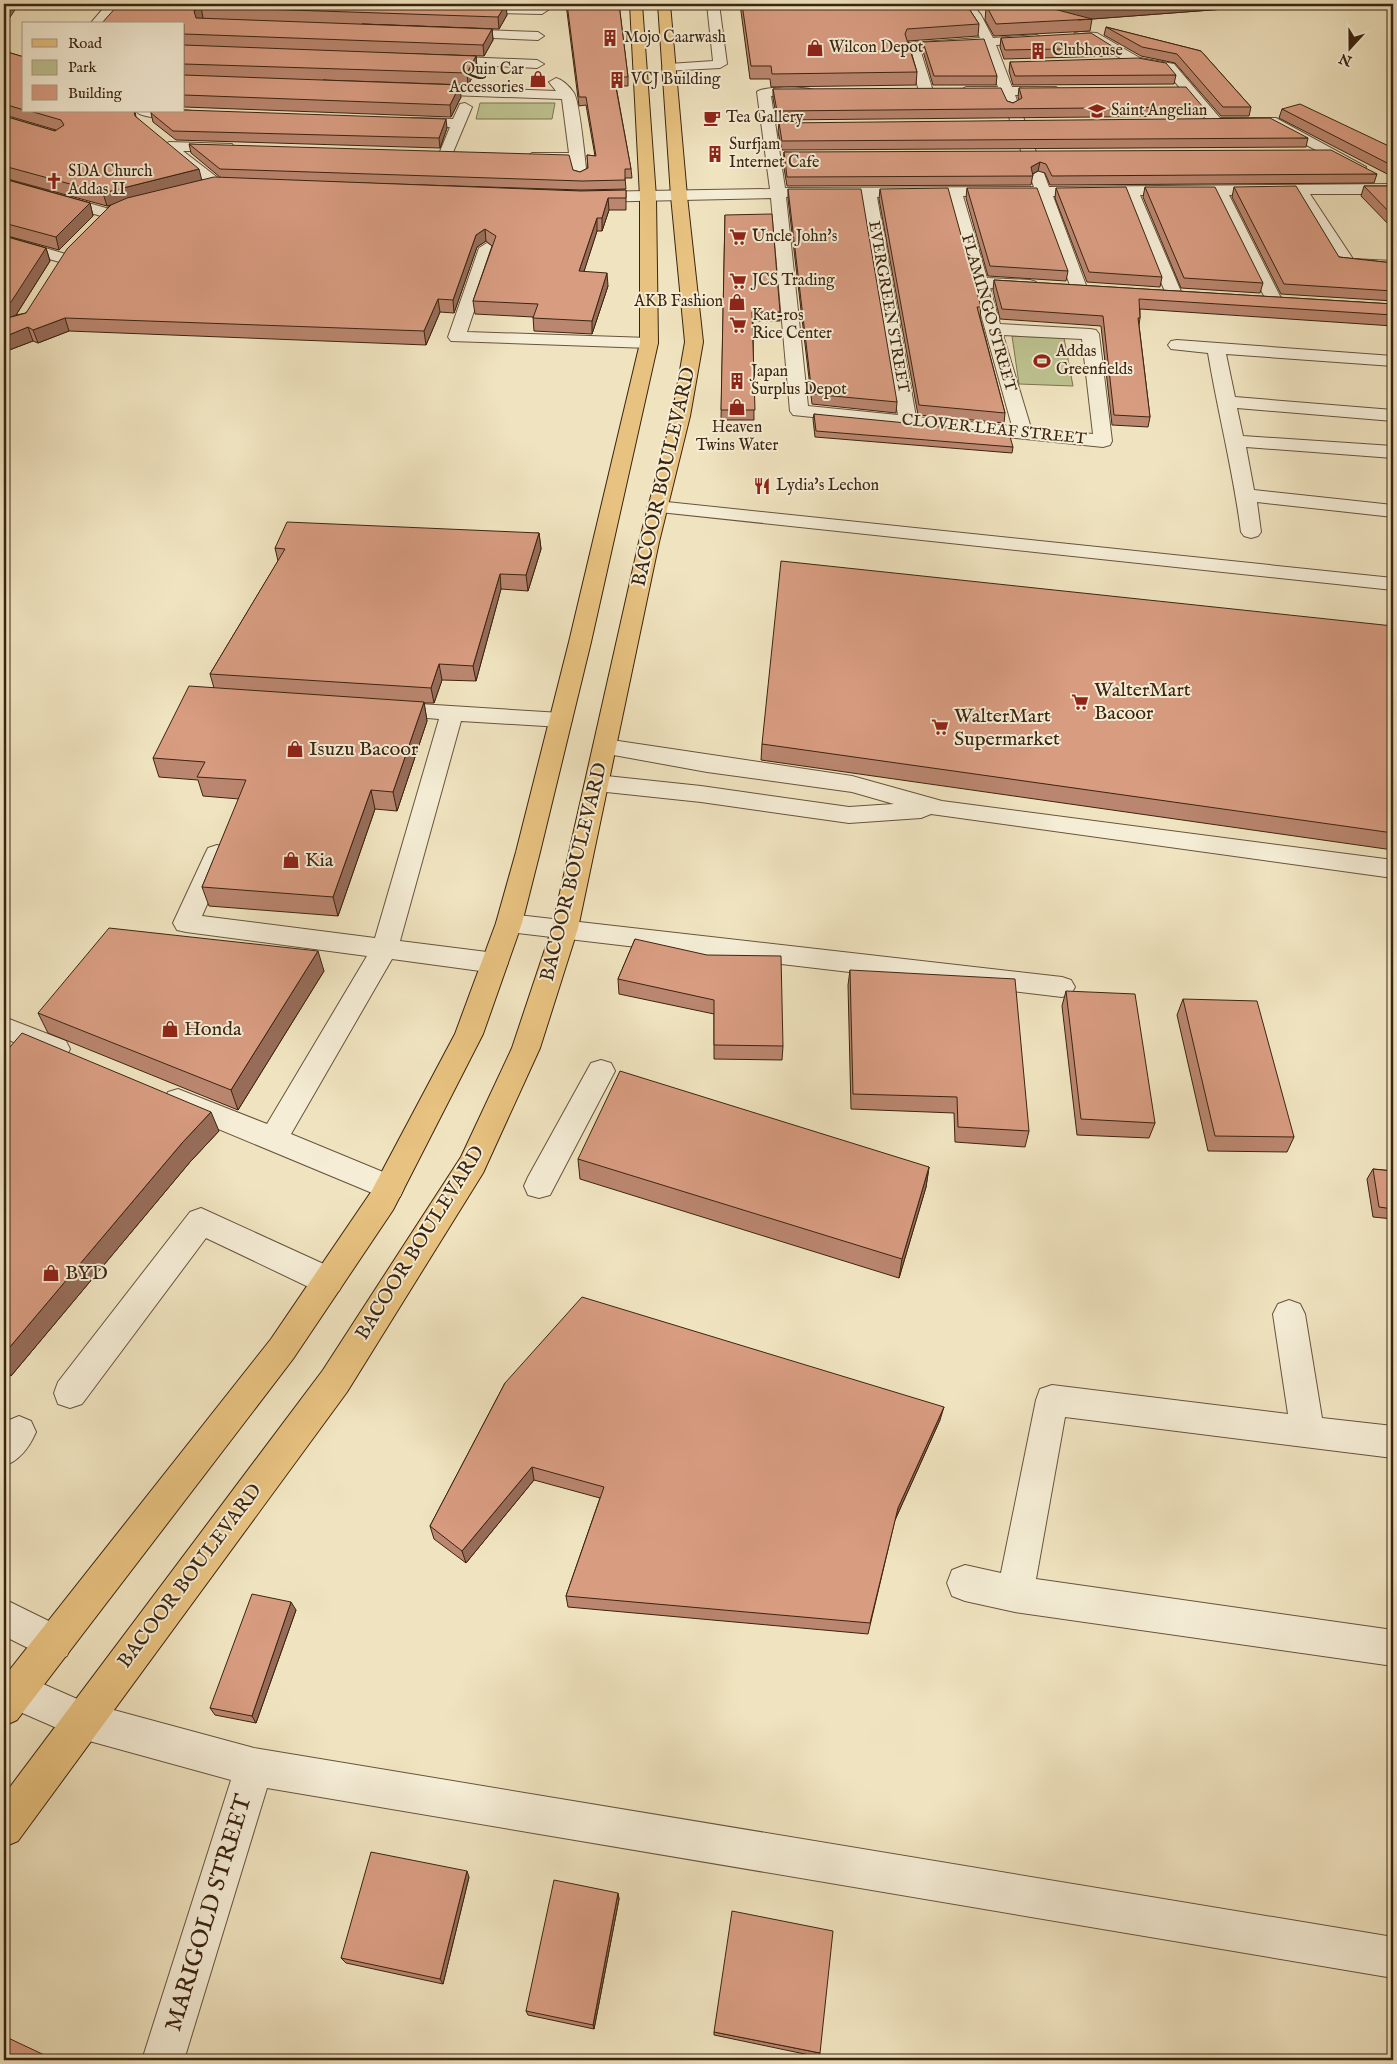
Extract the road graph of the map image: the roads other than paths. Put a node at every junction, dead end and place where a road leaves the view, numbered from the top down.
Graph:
1 (112, 4) edge
2 (636, 4) edge
3 (664, 4) edge
4 (713, 4) edge
5 (965, 4) edge
6 (542, 7) edge
7 (455, 8) edge
8 (98, 22) edge
9 (439, 32) edge
10 (538, 36) junction
11 (988, 42) junction
12 (429, 60) edge
13 (1136, 61) junction
14 (1106, 62) edge
15 (538, 64) junction
16 (669, 68) junction
17 (412, 90) edge
18 (1074, 90) edge
19 (1169, 90) edge
20 (1188, 90) junction
21 (926, 91) junction
22 (1007, 91) junction
23 (471, 92) junction
24 (821, 92) edge
25 (907, 92) edge
26 (568, 95) junction
27 (203, 114) edge
28 (144, 116) edge
29 (399, 121) edge
30 (1196, 122) edge
31 (1216, 122) junction
32 (458, 124) junction
33 (1000, 124) edge
34 (1019, 124) junction
35 (1038, 124) edge
36 (156, 135) edge
37 (169, 146) junction
38 (238, 148) edge
39 (1302, 153) edge
40 (1331, 153) junction
41 (1050, 154) edge
42 (465, 155) edge
43 (1010, 155) edge
44 (1030, 155) junction
45 (522, 156) edge
46 (578, 158) junction
47 (4, 183) edge
48 (217, 184) junction
49 (237, 185) edge
50 (1393, 185) edge
51 (200, 188) edge
52 (1393, 189) edge
53 (1219, 190) junction
54 (1300, 190) junction
55 (1131, 191) junction
56 (954, 192) junction
57 (1044, 192) junction
58 (778, 193) junction
59 (869, 193) junction
60 (679, 196) junction
61 (648, 197) junction
62 (125, 206) edge
63 (108, 213) junction
64 (95, 226) edge
65 (4, 241) edge
66 (76, 245) edge
67 (487, 248) edge
68 (63, 258) junction
69 (1393, 266) edge
70 (53, 274) edge
71 (979, 282) junction
72 (1079, 288) junction
73 (1098, 289) edge
74 (1155, 293) edge
75 (1174, 294) junction
76 (1192, 295) edge
77 (1256, 299) edge
78 (1274, 300) junction
79 (1294, 302) edge
80 (993, 329) junction
81 (649, 343) junction
82 (1177, 345) dead end
83 (1216, 348) junction
84 (1393, 361) edge
85 (1225, 402) junction
86 (1393, 415) edge
87 (908, 422) junction
88 (1023, 433) junction
89 (1234, 441) junction
90 (1393, 452) edge
91 (1247, 495) junction
92 (657, 507) junction
93 (1393, 511) edge
94 (1251, 532) dead end
95 (1393, 584) edge
96 (365, 708) edge
97 (452, 714) junction
98 (561, 720) junction
99 (605, 747) junction
100 (799, 777) junction
101 (597, 783) junction
102 (792, 807) junction
103 (942, 809) junction
104 (220, 847) edge
105 (1393, 869) edge
106 (509, 923) junction
107 (564, 928) junction
108 (385, 949) junction
109 (495, 963) junction
110 (1062, 987) dead end
111 (4, 1027) edge
112 (84, 1061) edge
113 (601, 1071) dead end
114 (156, 1090) edge
115 (273, 1139) junction
116 (539, 1186) dead end
117 (389, 1188) junction
118 (328, 1281) junction
119 (1290, 1314) dead end
120 (70, 1393) dead end
121 (1308, 1432) junction
122 (1393, 1442) edge
123 (965, 1583) dead end
124 (1015, 1594) junction
125 (4, 1616) edge
126 (54, 1643) junction
127 (1393, 1648) edge
128 (10, 1699) edge
129 (82, 1720) junction
130 (254, 1766) junction
131 (4, 1827) edge
132 (1393, 1958) edge
133 (163, 2060) edge

1 - 8 street
2 - 61 main road
3 - 16 main road, BACOOR BOULEVARD
4 - 16 street
5 - 11 street
6 - 7 street
6 - 10 street
9 - 10 street
10 - 15 street
11 - 13 street
11 - 21 street
11 - 22 street
12 - 15 street
13 - 14 street
13 - 20 street
15 - 26 street
16 - 60 main road, BACOOR BOULEVARD
17 - 23 street
18 - 22 street
19 - 20 street
20 - 31 street
21 - 22 street
21 - 25 street
22 - 34 street
23 - 26 street
23 - 32 street
24 - 58 street
26 - 46 street
27 - 28 street
29 - 32 street
30 - 31 street
31 - 40 street
32 - 42 street
33 - 34 street
34 - 35 street
34 - 44 street
36 - 37 street
37 - 38 street
37 - 48 street
39 - 40 street
40 - 50 street
41 - 44 street
43 - 44 street
44 - 57 street
45 - 46 street
46 - 61 street
47 - 63 street
48 - 49 street
48 - 51 street
52 - 54 street
53 - 54 street
53 - 55 street
53 - 78 street
54 - 69 street
55 - 57 street
55 - 75 street
56 - 57 street
56 - 59 street
56 - 71 street, FLAMINGO STREET
57 - 72 street
58 - 59 street
58 - 60 street
58 - 87 street, CLOVER LEAF STREET
59 - 87 street, EVERGREEN STREET
60 - 61 street
60 - 92 main road, BACOOR BOULEVARD
61 - 81 main road
62 - 63 street
63 - 64 street
65 - 68 street
66 - 68 street
67 - 81 street
68 - 70 street
71 - 72 street
71 - 80 street, FLAMINGO STREET
72 - 73 street
74 - 75 street
75 - 76 street
77 - 78 street
78 - 79 street
80 - 88 street, FLAMINGO STREET
80 - 88 street, CLOVER LEAF STREET
81 - 98 main road
82 - 83 street
83 - 84 street
83 - 85 street
85 - 86 street
85 - 89 street
87 - 88 street, CLOVER LEAF STREET
89 - 90 street
89 - 91 street
91 - 93 street
91 - 94 street
92 - 95 street
92 - 99 main road, BACOOR BOULEVARD
96 - 97 street
97 - 98 street
97 - 108 street
98 - 106 main road
99 - 100 street
99 - 101 main road, BACOOR BOULEVARD
100 - 102 street
100 - 103 street
101 - 102 street
101 - 107 main road, BACOOR BOULEVARD
102 - 103 street
103 - 105 street
104 - 108 street
106 - 107 street
106 - 109 main road
107 - 110 street
107 - 129 main road, BACOOR BOULEVARD
108 - 109 street
108 - 115 street
109 - 117 main road
111 - 112 street
113 - 116 street
114 - 115 street
115 - 117 street
117 - 118 main road
118 - 120 street
118 - 126 main road
119 - 121 street
121 - 122 street
121 - 124 street
123 - 124 street
124 - 127 street
125 - 126 street
126 - 128 main road
128 - 129 street
129 - 130 street
129 - 131 main road, BACOOR BOULEVARD
130 - 132 street
130 - 133 street, MARIGOLD STREET

